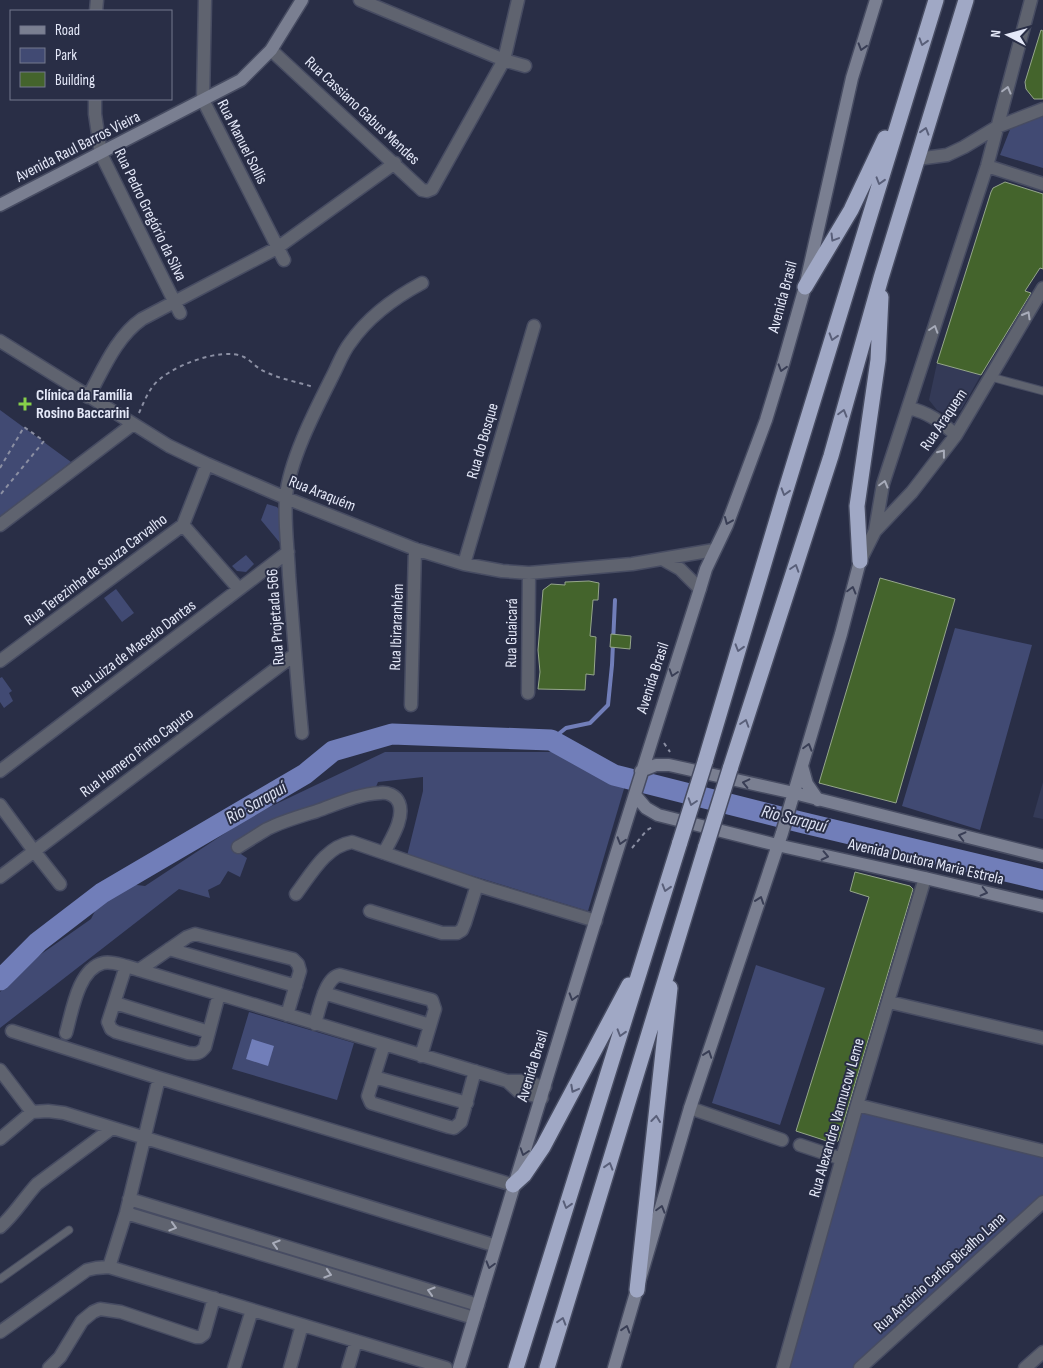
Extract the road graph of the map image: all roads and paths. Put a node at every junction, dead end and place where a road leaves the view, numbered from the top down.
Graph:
1 (205, 0) edge
2 (302, 0) edge
3 (360, 0) edge
4 (518, 0) edge
5 (876, 0) edge
6 (936, 0) edge
7 (966, 0) edge
8 (1031, 0) edge
9 (271, 50) junction
10 (504, 60) junction
11 (525, 66) dead end
12 (910, 85) junction
13 (95, 100) edge
14 (203, 100) junction
15 (1043, 109) edge
16 (997, 127) junction
17 (101, 154) junction
18 (917, 159) junction
19 (395, 163) junction
20 (987, 166) junction
21 (1043, 184) edge
22 (0, 205) edge
23 (277, 248) junction
24 (284, 260) dead end
25 (881, 278) junction
26 (422, 284) dead end
27 (805, 287) junction
28 (1043, 288) edge
29 (177, 308) junction
30 (534, 326) dead end
31 (0, 341) edge
32 (991, 377) junction
33 (325, 390) junction
34 (1043, 391) edge
35 (88, 396) junction
36 (908, 408) junction
37 (133, 424) junction
38 (956, 435) junction
39 (207, 464) junction
40 (0, 468) edge
41 (0, 495) edge
42 (286, 498) junction
43 (0, 525) edge
44 (183, 525) junction
45 (875, 531) junction
46 (415, 549) junction
47 (714, 550) junction
48 (288, 552) junction
49 (664, 560) junction
50 (860, 561) junction
51 (464, 564) junction
52 (529, 573) junction
53 (239, 589) junction
54 (700, 589) junction
55 (294, 655) junction
56 (0, 661) edge
57 (528, 693) dead end
58 (411, 705) dead end
59 (657, 723) junction
60 (302, 734) dead end
61 (674, 756) dead end
62 (802, 766) junction
63 (0, 771) edge
64 (641, 772) junction
65 (635, 792) junction
66 (794, 793) junction
67 (818, 800) junction
68 (0, 805) edge
69 (671, 818) junction
70 (780, 839) junction
71 (238, 847) dead end
72 (795, 849) junction
73 (34, 851) junction
74 (384, 853) junction
75 (627, 854) dead end
76 (1043, 856) edge
77 (773, 862) junction
78 (0, 877) edge
79 (925, 878) junction
80 (60, 884) dead end
81 (477, 885) junction
82 (296, 894) dead end
83 (1043, 906) edge
84 (370, 910) dead end
85 (596, 921) junction
86 (169, 949) junction
87 (674, 952) junction
88 (646, 953) junction
89 (126, 966) junction
90 (139, 970) junction
91 (296, 986) junction
92 (324, 993) junction
93 (219, 994) junction
94 (889, 1002) junction
95 (115, 1003) junction
96 (287, 1015) junction
97 (315, 1024) junction
98 (430, 1025) junction
99 (12, 1031) dead end
100 (209, 1032) junction
101 (66, 1033) dead end
102 (1043, 1038) edge
103 (384, 1045) junction
104 (421, 1056) junction
105 (0, 1070) edge
106 (475, 1071) junction
107 (374, 1077) junction
108 (158, 1078) junction
109 (543, 1092) junction
110 (467, 1102) junction
111 (857, 1105) junction
112 (690, 1108) junction
113 (32, 1112) junction
114 (111, 1129) junction
115 (145, 1138) junction
116 (0, 1139) edge
117 (782, 1140) dead end
118 (800, 1145) dead end
119 (1043, 1151) edge
120 (842, 1159) junction
121 (513, 1185) junction
122 (129, 1199) junction
123 (1043, 1202) edge
124 (126, 1213) junction
125 (0, 1227) edge
126 (68, 1230) dead end
127 (490, 1244) dead end
128 (109, 1267) junction
129 (0, 1279) edge
130 (638, 1290) junction
131 (214, 1298) junction
132 (478, 1305) junction
133 (252, 1310) junction
134 (474, 1318) junction
135 (302, 1325) junction
136 (0, 1332) edge
137 (356, 1341) junction
138 (1043, 1352) edge
139 (411, 1363) edge
140 (49, 1368) edge
141 (234, 1368) edge
142 (290, 1368) edge
143 (348, 1368) edge
144 (446, 1368) edge
145 (459, 1368) edge
146 (516, 1368) edge
147 (547, 1368) edge
148 (614, 1368) edge
149 (783, 1368) edge
150 (860, 1368) edge
151 (1025, 1368) edge

1 - 14 street, Rua Manuel Sollis
2 - 9 street, Avenida Raul Barros Vieira
3 - 10 street
4 - 10 street
5 -> 27 street, Avenida Brasil
6 -> 12 highway
18 -> 7 highway
16 -> 8 street
9 - 14 street, Avenida Raul Barros Vieira
9 - 19 street, Rua Cassiano Gabus Mendes
10 - 11 street
10 - 19 street, Rua Cassiano Gabus Mendes
12 -> 27 highway
12 -> 88 highway, bridge
13 - 17 street, Rua Pedro Gregório da Silva
14 - 17 street, Avenida Raul Barros Vieira
14 - 23 street, Rua Manuel Sollis
15 - 16 street
16 - 18 street
16 - 20 street
17 - 22 street, Avenida Raul Barros Vieira
17 - 29 street, Rua Pedro Gregório da Silva
18 - 25 highway
19 - 23 street
20 - 21 street
36 -> 20 street
23 - 24 street, Rua Manuel Sollis
23 - 29 street
25 - 50 highway
87 -> 25 highway, bridge
26 - 33 street, Rua Projetada 566
27 -> 47 street, Avenida Brasil
32 -> 28 street, Rua Araquem
29 - 35 street
30 - 51 street, Rua do Bosque
31 - 35 street, Rua Araquém
32 - 34 lane
32 - 38 street, Rua Araquem
33 - 37 path
33 - 42 street, Rua Projetada 566
35 - 37 street, Rua Araquém
36 - 38 street
45 -> 36 street
37 - 39 street, Rua Araquém
37 - 43 street
45 -> 38 street, Rua Araquem
39 - 42 street, Rua Araquém
39 - 44 street, Rua Terezinha de Souza Carvalho
40 - 41 path
42 - 46 street, Rua Araquém
42 - 48 street, Rua Projetada 566
44 - 53 street
44 - 56 street, Rua Terezinha de Souza Carvalho
45 - 50 street, Rua Araquem
46 - 51 street, Rua Araquém
46 - 58 street, Rua Ibiraranhém
47 - 49 street, Rua Araquém
47 - 54 street, Avenida Brasil
48 - 53 street, Rua Luiza de Macedo Dantas
48 - 55 street, Rua Projetada 566
49 - 52 street, Rua Araquém
49 - 54 street
62 -> 50 street
51 - 52 street, Rua Araquém
52 - 57 street, Rua Guaicará
53 - 63 street, Rua Luiza de Macedo Dantas
54 -> 59 street, Avenida Brasil
55 - 60 street, Rua Projetada 566
55 - 73 street, Rua Homero Pinto Caputo
59 - 61 path
59 - 64 street, Avenida Brasil
62 - 66 street
62 - 67 street
64 - 65 street, Avenida Brasil
66 -> 64 street, Avenida Doutora Maria Estrela
65 - 69 street, Avenida Doutora Maria Estrela
65 -> 85 street, Avenida Brasil
66 - 67 street, Avenida Doutora Maria Estrela
66 - 70 street
76 -> 67 street, Avenida Doutora Maria Estrela
68 - 73 street
69 - 70 street, Avenida Doutora Maria Estrela
69 - 75 path
70 - 72 street, Avenida Doutora Maria Estrela
70 - 77 street
71 - 74 street
72 - 77 street
72 -> 79 street, Avenida Doutora Maria Estrela
73 - 78 street, Rua Homero Pinto Caputo
73 - 80 street
74 - 81 street
74 - 82 street
112 -> 77 street
79 -> 83 street, Avenida Doutora Maria Estrela
79 - 94 street, Rua Alexandre Vannucow Leme
81 - 84 street
81 - 85 street
85 -> 109 street, Avenida Brasil
86 - 90 street
86 - 91 street
86 - 91 street
130 -> 87 highway
147 -> 87 highway
88 -> 121 highway
88 -> 146 highway
89 - 90 street
89 - 95 street
89 - 101 street
90 - 93 street
91 - 96 street
92 - 97 street
92 - 98 street
92 - 98 street
93 - 96 street
93 - 100 street
94 - 102 street
94 - 111 street, Rua Alexandre Vannucow Leme
95 - 100 street
95 - 100 street
96 - 97 street
97 - 103 street
98 - 104 street
99 - 108 street
103 - 104 street
103 - 107 street
104 - 106 street
105 - 113 street
106 - 109 street
106 - 110 street
107 - 110 street
107 - 110 street
108 - 115 street
108 - 121 street
109 -> 121 street, Avenida Brasil
111 - 119 street
111 - 120 street, Rua Alexandre Vannucow Leme
112 - 117 street
130 -> 112 street
113 - 114 street
113 - 116 street
114 - 115 street
114 - 125 street
115 - 122 street
115 - 127 street
118 - 120 street
120 - 149 street, Rua Alexandre Vannucow Leme
121 -> 132 street, Avenida Brasil
122 - 124 street
132 -> 122 street
123 - 150 street, Rua Antônio Carlos Bicalho Lana
124 - 128 street
124 -> 134 street
126 - 129 lane
128 - 131 street
128 - 136 street
148 -> 130 street
131 - 133 street
131 - 140 street
132 - 134 street, Avenida Brasil
133 - 135 street
133 - 141 street
134 - 145 street, Avenida Brasil
135 - 137 street
135 - 142 street
137 - 139 street
137 - 143 street
138 - 151 street
139 - 144 street

